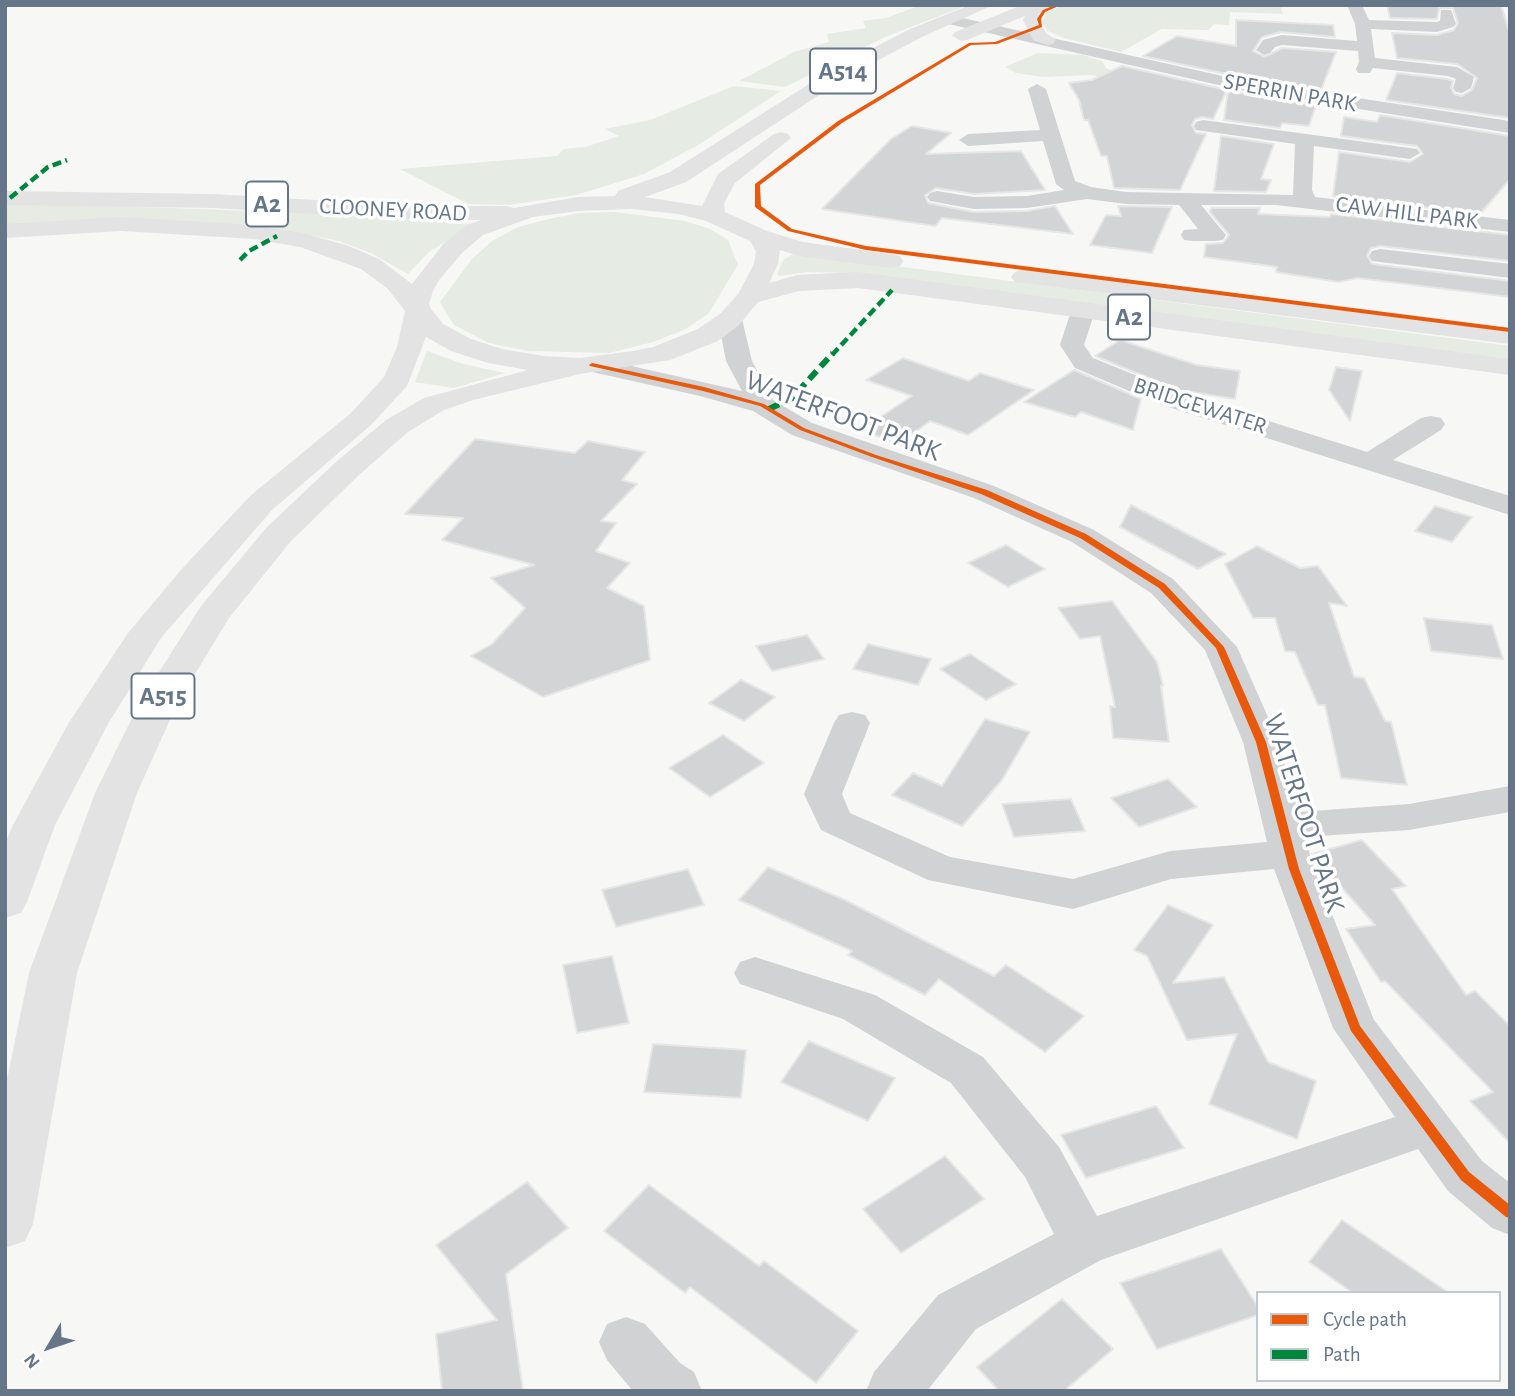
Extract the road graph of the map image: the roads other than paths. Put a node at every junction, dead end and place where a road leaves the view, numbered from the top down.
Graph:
1 (985, 5) edge
2 (1037, 5) edge
3 (1044, 5) edge
4 (1354, 5) edge
5 (1446, 13) dead end
6 (1363, 24) junction
7 (983, 27) junction
8 (951, 30) junction
9 (1047, 40) junction
10 (1073, 47) junction
11 (1264, 50) dead end
12 (1367, 55) junction
13 (1462, 88) dead end
14 (1037, 89) dead end
15 (1352, 104) junction
16 (814, 117) dead end
17 (1203, 126) dead end
18 (1510, 127) edge
19 (793, 130) dead end
20 (1049, 135) junction
21 (1306, 139) junction
22 (968, 140) dead end
23 (1410, 153) dead end
24 (1087, 193) junction
25 (937, 197) dead end
26 (5, 198) edge
27 (1184, 198) junction
28 (1306, 202) junction
29 (593, 203) junction
30 (529, 211) junction
31 (714, 216) junction
32 (1509, 224) edge
33 (5, 231) edge
34 (1192, 235) dead end
35 (759, 236) junction
36 (1380, 256) dead end
37 (1510, 271) edge
38 (749, 297) junction
39 (417, 308) junction
40 (1083, 311) junction
41 (730, 319) junction
42 (1510, 337) edge
43 (586, 365) junction
44 (1510, 367) edge
45 (762, 405) junction
46 (1431, 424) dead end
47 (1372, 461) junction
48 (1510, 506) edge
49 (852, 723) dead end
50 (1510, 799) edge
51 (1286, 840) junction
52 (5, 902) edge
53 (755, 973) dead end
54 (1428, 1126) junction
55 (1510, 1213) edge
56 (5, 1224) edge
57 (1084, 1243) junction
58 (626, 1342) dead end
59 (675, 1391) edge
60 (893, 1391) edge

1 - 8 highway, A514
2 - 7 highway, A514
3 - 9 highway
4 - 6 street
5 - 6 street
6 - 12 street
7 - 8 highway, A514
7 - 9 street, SPERRIN PARK
8 - 10 street, SPERRIN PARK
8 - 16 highway, A514
8 - 29 highway, A514
9 - 10 street, SPERRIN PARK
10 - 15 street, SPERRIN PARK
11 - 12 street
12 - 13 street
12 - 15 street
14 - 20 street
15 - 18 street, SPERRIN PARK
17 - 21 street
19 - 31 highway, A514
20 - 22 street
20 - 24 street
21 - 23 street
21 - 28 street, CAW HILL PARK
24 - 25 street, CAW HILL PARK
24 - 27 street, CAW HILL PARK
26 - 30 highway, CLOONEY ROAD / A2
27 - 28 street, CAW HILL PARK
27 - 34 street
28 - 32 street, CAW HILL PARK
29 - 30 highway, A514
29 - 31 highway, A2
30 - 39 highway
31 - 35 highway, A2
33 - 39 highway, CLOONEY ROAD / A2
35 - 38 highway, A2
35 - 42 highway, A2
36 - 37 street, CAW HILL PARK
38 - 40 highway, A2
38 - 41 highway, A2
39 - 43 highway, A2
39 - 52 highway, A515
40 - 44 highway, A2
40 - 47 street, BRIDGEWATER
41 - 43 highway, A2
41 - 45 street, WATERFOOT PARK
43 - 45 street, WATERFOOT PARK
43 - 56 highway, A515
45 - 51 street, WATERFOOT PARK
46 - 47 street
47 - 48 street, BRIDGEWATER
49 - 51 street, WATERFOOT PARK
50 - 51 street, WATERFOOT PARK
51 - 54 street, WATERFOOT PARK
53 - 57 street
54 - 55 street, WATERFOOT PARK
54 - 57 street
57 - 60 street
58 - 59 street

